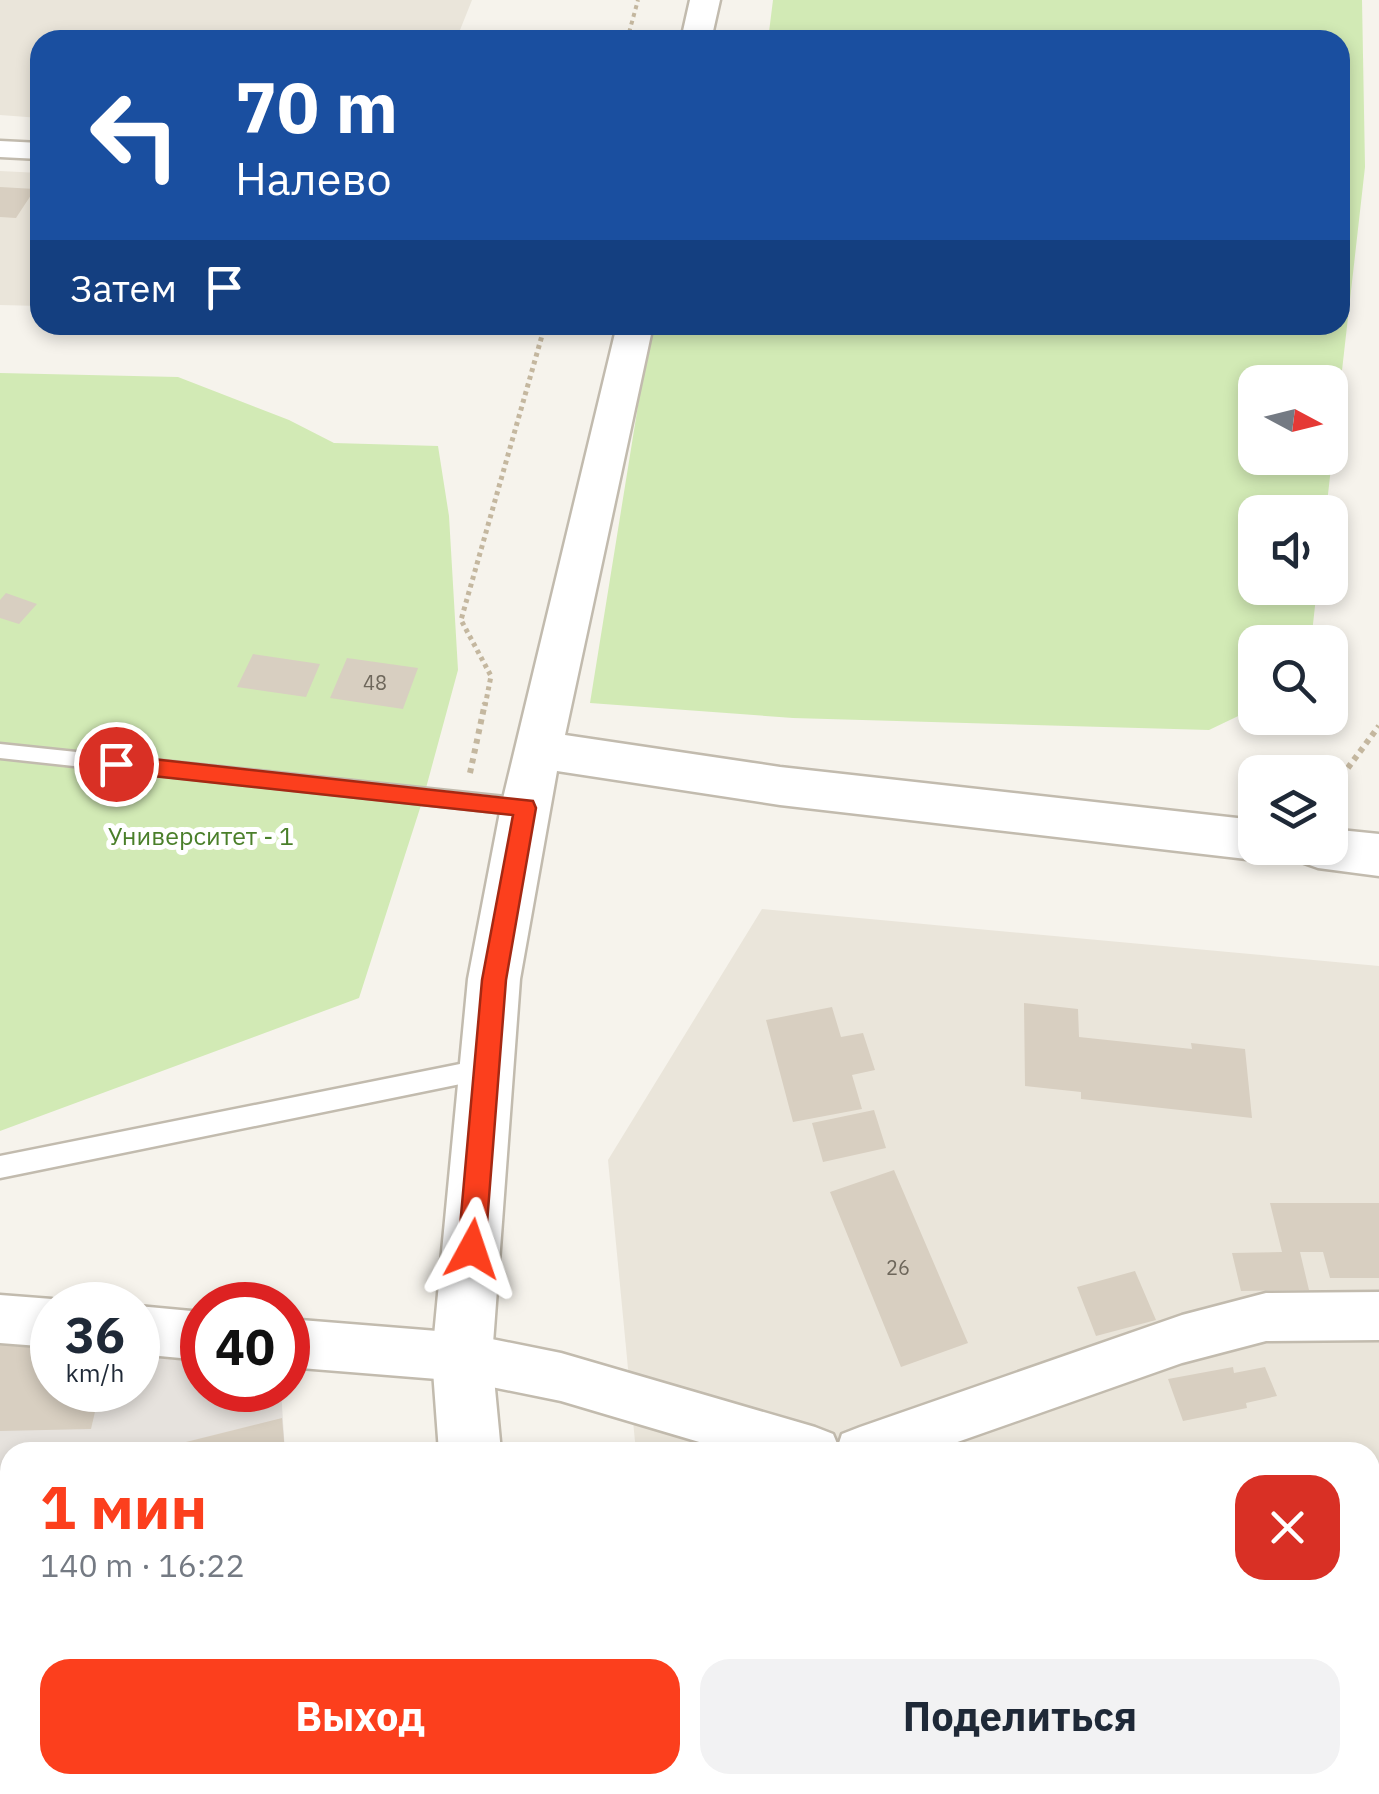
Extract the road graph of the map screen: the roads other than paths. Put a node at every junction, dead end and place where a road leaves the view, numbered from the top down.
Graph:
1 (704, 0) edge
2 (698, 30) edge
3 (0, 149) edge
4 (30, 150) edge
5 (633, 335) edge
6 (0, 750) edge
7 (540, 750) junction
8 (525, 808) junction
9 (1238, 838) edge
10 (1348, 851) edge
11 (1379, 855) edge
12 (487, 1069) junction
13 (0, 1167) edge
14 (1379, 1316) edge
15 (0, 1319) edge
16 (30, 1322) edge
17 (310, 1344) edge
18 (462, 1357) junction
19 (469, 1442) edge
20 (781, 1442) edge
21 (888, 1442) edge

1 - 2 street
3 - 4 street
5 - 7 street
6 - 8 lane
7 - 8 street
7 - 9 street
8 - 12 street
10 - 11 street
12 - 13 lane
12 - 18 street
14 - 21 street
15 - 16 street
17 - 18 street
18 - 19 street
18 - 20 street

